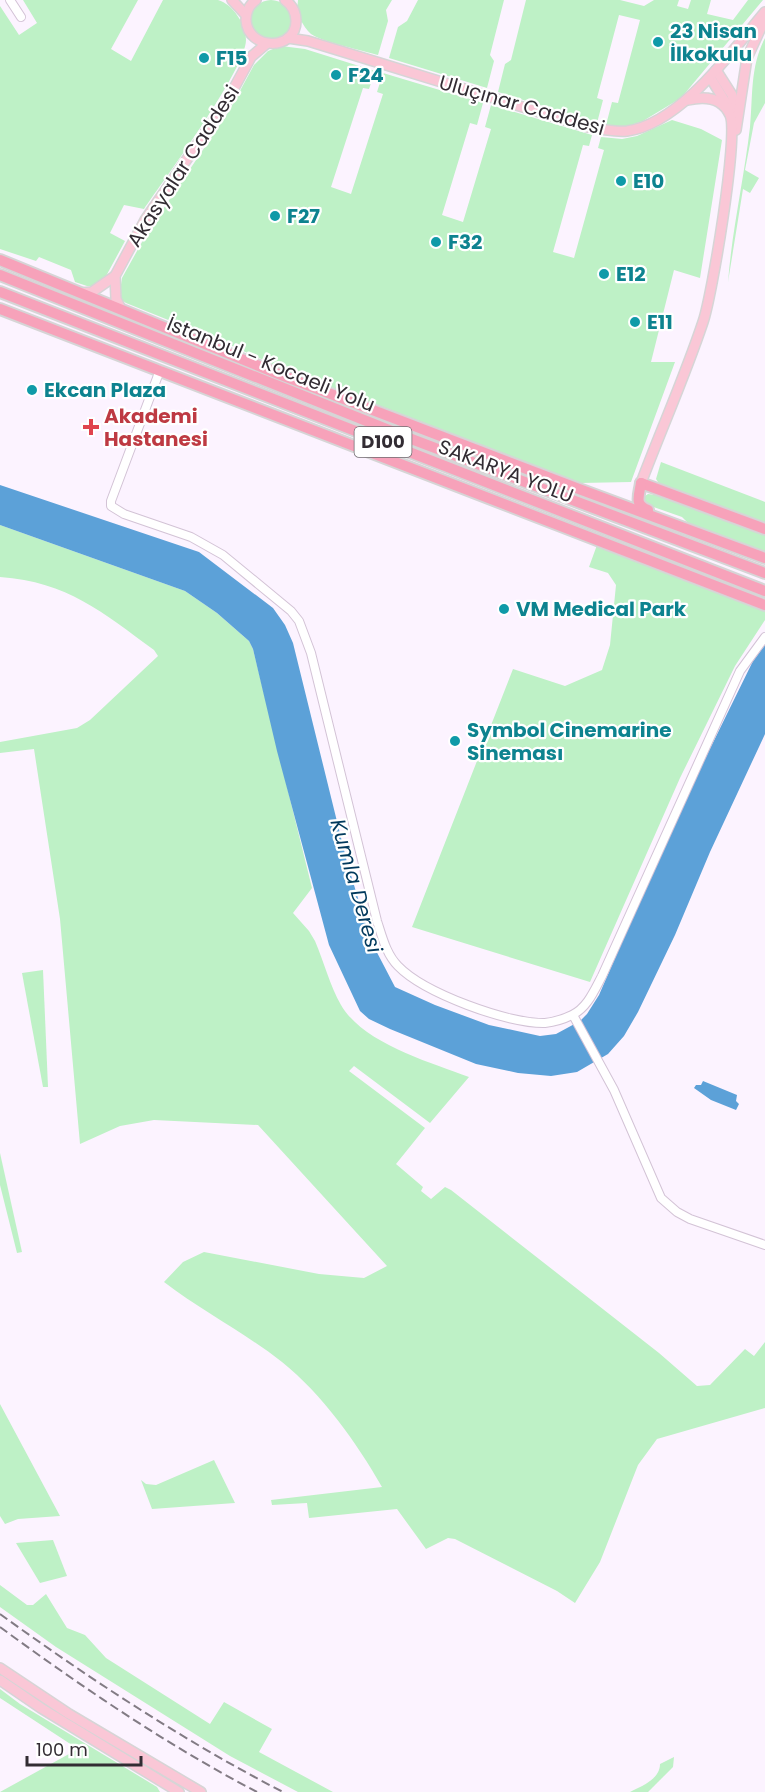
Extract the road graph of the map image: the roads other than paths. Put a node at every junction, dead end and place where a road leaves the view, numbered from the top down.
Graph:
1 (10, 0) edge
2 (234, 0) edge
3 (288, 1) edge
4 (254, 2) edge
5 (765, 12) edge
6 (246, 15) junction
7 (21, 17) dead end
8 (765, 20) edge
9 (295, 27) junction
10 (252, 37) junction
11 (288, 38) junction
12 (308, 41) junction
13 (266, 44) junction
14 (251, 57) junction
15 (713, 74) junction
16 (688, 100) junction
17 (732, 117) junction
18 (588, 127) joint
19 (599, 129) joint
20 (736, 135) junction
21 (732, 153) junction
22 (0, 260) edge
23 (0, 275) edge
24 (115, 276) junction
25 (0, 292) edge
26 (81, 293) junction
27 (0, 309) edge
28 (121, 309) junction
29 (160, 370) junction
30 (641, 483) junction
31 (608, 500) junction
32 (687, 528) junction
33 (765, 529) edge
34 (765, 558) edge
35 (765, 573) edge
36 (765, 591) edge
37 (765, 605) edge
38 (765, 637) edge
39 (574, 1017) junction
40 (765, 1245) edge
41 (0, 1668) edge
42 (0, 1680) edge
43 (179, 1792) edge
44 (201, 1792) edge

1 - 7 street
2 - 4 main road
2 - 6 main road
3 - 9 main road
4 - 6 main road
5 - 15 main road, Uluçınar Caddesi
6 - 10 main road
8 - 20 main road
9 - 11 main road
9 - 12 main road
10 - 13 main road
10 - 14 main road
11 - 12 main road, Uluçınar Caddesi
11 - 13 main road
12 - 18 main road, Uluçınar Caddesi
13 - 14 main road
14 - 24 main road, Akasyalar Caddesi
15 - 16 main road, Uluçınar Caddesi
15 - 17 main road
15 - 20 main road
16 - 17 main road
16 - 19 main road, Uluçınar Caddesi
17 - 21 main road
18 - 19 street, Uluçınar Caddesi
20 - 21 main road
21 - 30 main road
22 - 26 highway
23 - 35 highway, İstanbul - Kocaeli Yolu / D100
24 - 26 main road
24 - 28 main road
25 - 36 highway, SAKARYA YOLU / D100
26 - 28 highway
27 - 29 highway
28 - 31 highway
29 - 37 highway
29 - 39 street
30 - 31 highway
30 - 32 highway
30 - 33 highway
31 - 32 highway
32 - 34 highway
38 - 39 street
39 - 40 street
41 - 44 main road
42 - 43 main road

